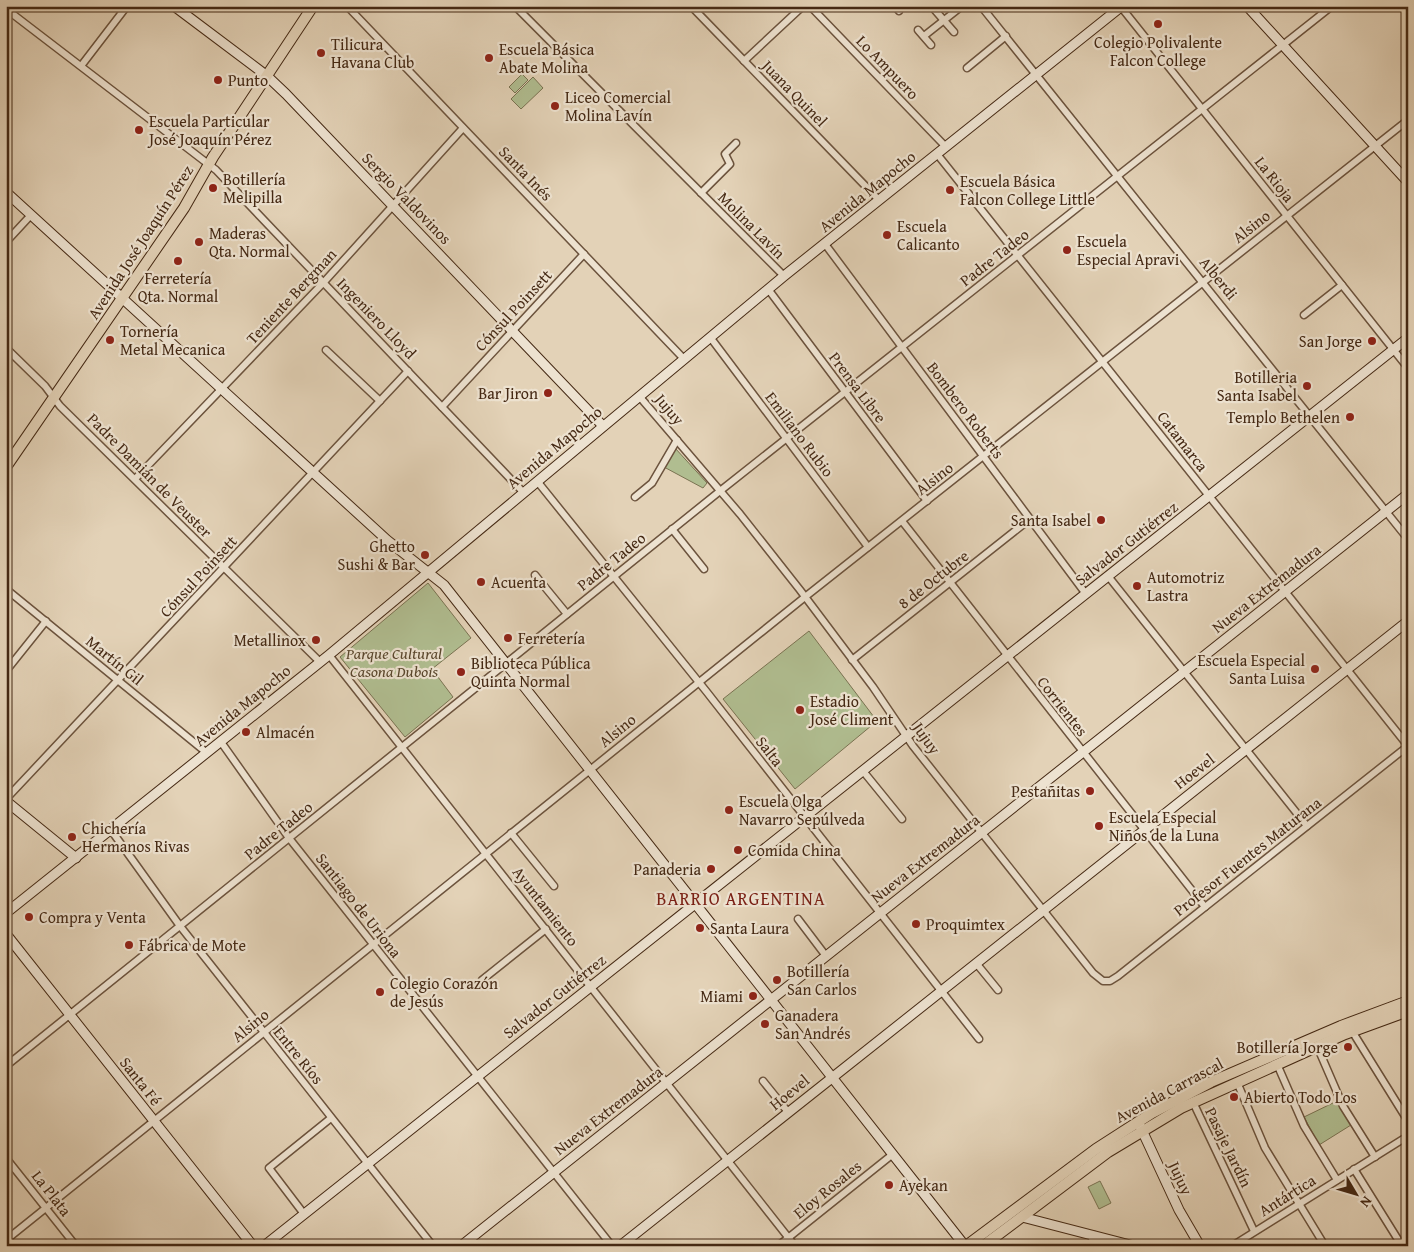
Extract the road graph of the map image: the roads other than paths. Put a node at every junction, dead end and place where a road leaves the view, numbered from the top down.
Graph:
1 (127, 6) edge
2 (174, 6) edge
3 (312, 6) edge
4 (347, 6) edge
5 (515, 6) edge
6 (691, 6) edge
7 (803, 6) edge
8 (810, 6) edge
9 (962, 6) edge
10 (981, 6) edge
11 (1122, 6) edge
12 (1247, 6) edge
13 (1332, 6) edge
14 (6, 9) edge
15 (934, 9) dead end
16 (944, 21) junction
17 (918, 30) dead end
18 (954, 32) dead end
19 (924, 36) junction
20 (1006, 36) junction
21 (931, 45) dead end
22 (1283, 45) junction
23 (744, 60) junction
24 (81, 66) junction
25 (967, 68) dead end
26 (1037, 74) junction
27 (266, 76) junction
28 (1203, 109) junction
29 (1408, 120) edge
30 (463, 128) junction
31 (736, 143) dead end
32 (1375, 146) junction
33 (946, 147) junction
34 (937, 154) junction
35 (209, 164) junction
36 (1119, 176) junction
37 (1408, 182) edge
38 (6, 192) edge
39 (701, 193) junction
40 (879, 200) junction
41 (394, 206) junction
42 (31, 215) junction
43 (1287, 216) junction
44 (6, 242) edge
45 (825, 244) junction
46 (584, 254) junction
47 (1018, 256) junction
48 (784, 276) junction
49 (324, 282) junction
50 (1204, 282) junction
51 (1342, 285) junction
52 (768, 289) junction
53 (122, 298) junction
54 (1304, 314) dead end
55 (512, 331) junction
56 (710, 337) junction
57 (1408, 338) edge
58 (902, 347) junction
59 (6, 348) edge
60 (326, 350) dead end
61 (1393, 350) junction
62 (684, 359) junction
63 (1102, 362) junction
64 (1408, 368) edge
65 (408, 371) junction
66 (222, 389) junction
67 (845, 392) junction
68 (53, 396) junction
69 (640, 396) junction
70 (380, 401) junction
71 (442, 407) junction
72 (1310, 416) junction
73 (603, 426) junction
74 (786, 439) junction
75 (677, 440) junction
76 (983, 456) junction
77 (6, 467) edge
78 (313, 472) junction
79 (135, 479) junction
80 (537, 481) junction
81 (720, 491) junction
82 (523, 492) junction
83 (1408, 494) edge
84 (1209, 496) junction
85 (635, 497) dead end
86 (926, 501) junction
87 (1386, 512) junction
88 (902, 520) junction
89 (1030, 520) junction
90 (672, 530) junction
91 (1408, 539) edge
92 (868, 548) junction
93 (224, 568) junction
94 (704, 569) dead end
95 (427, 572) junction
96 (535, 575) dead end
97 (1108, 576) junction
98 (614, 577) junction
99 (950, 583) junction
100 (6, 588) edge
101 (1285, 592) junction
102 (1086, 594) junction
103 (805, 597) junction
104 (567, 614) junction
105 (46, 621) junction
106 (1408, 621) edge
107 (329, 655) junction
108 (1007, 656) junction
109 (852, 660) junction
110 (320, 662) junction
111 (506, 663) junction
112 (1347, 669) junction
113 (6, 670) edge
114 (1184, 672) junction
115 (119, 681) junction
116 (698, 682) junction
117 (907, 736) junction
118 (221, 742) junction
119 (1408, 746) edge
120 (402, 747) junction
121 (1246, 749) junction
122 (1082, 752) junction
123 (207, 753) junction
124 (590, 770) junction
125 (863, 771) junction
126 (6, 800) edge
127 (804, 817) junction
128 (902, 819) dead end
129 (1307, 826) junction
130 (111, 830) junction
131 (1144, 830) junction
132 (511, 833) junction
133 (981, 833) junction
134 (289, 838) junction
135 (486, 853) junction
136 (76, 858) junction
137 (554, 886) dead end
138 (695, 904) junction
139 (1205, 907) junction
140 (1042, 910) junction
141 (880, 913) junction
142 (6, 914) edge
143 (798, 919) dead end
144 (180, 926) junction
145 (546, 928) junction
146 (6, 934) edge
147 (373, 944) junction
148 (826, 956) junction
149 (976, 963) junction
150 (482, 980) dead end
151 (1100, 980) joint
152 (592, 986) junction
153 (998, 990) dead end
154 (941, 991) junction
155 (771, 1000) junction
156 (1408, 1001) edge
157 (1408, 1011) edge
158 (70, 1015) junction
159 (1352, 1031) junction
160 (263, 1032) junction
161 (979, 1039) dead end
162 (1317, 1046) junction
163 (1277, 1064) junction
164 (6, 1066) edge
165 (478, 1076) junction
166 (832, 1077) junction
167 (763, 1081) dead end
168 (667, 1082) junction
169 (1237, 1082) junction
170 (1193, 1102) junction
171 (788, 1112) junction
172 (331, 1118) junction
173 (154, 1121) junction
174 (1408, 1121) edge
175 (1140, 1125) junction
176 (1408, 1136) edge
177 (893, 1154) junction
178 (1374, 1156) junction
179 (6, 1158) edge
180 (727, 1160) junction
181 (368, 1163) junction
182 (1354, 1169) junction
183 (554, 1172) junction
184 (1337, 1180) junction
185 (1299, 1204) junction
186 (46, 1208) junction
187 (304, 1214) junction
188 (1022, 1216) junction
189 (1254, 1231) junction
190 (1094, 1235) junction
191 (789, 1237) junction
192 (6, 1240) edge
193 (76, 1246) edge
194 (253, 1246) edge
195 (264, 1246) edge
196 (433, 1246) edge
197 (461, 1246) edge
198 (612, 1246) edge
199 (620, 1246) edge
200 (778, 1246) edge
201 (796, 1246) edge
202 (966, 1246) edge
203 (984, 1246) edge
204 (1090, 1246) edge
205 (1134, 1246) edge
206 (1200, 1246) edge
207 (1232, 1246) edge
208 (1325, 1246) edge
209 (1402, 1246) edge

1 - 24 street
2 - 27 main road, Sergio Valdovinos
3 - 27 main road, Avenida José Joaquín Pérez
4 - 30 street, Santa Inés
5 - 39 street, Molina Lavín
6 - 23 street, Juana Quinel
7 - 23 street
8 - 33 street, Lo Ampuero
9 - 16 street
10 - 20 street, Alberdi
11 - 26 main road, Avenida Mapocho
11 - 28 street, La Rioja
12 - 22 main road
13 - 22 street, Padre Tadeo
14 - 24 street, Ingeniero Lloyd
15 - 16 street
16 - 18 street
16 - 19 street
17 - 19 street
19 - 21 street
20 - 25 street
20 - 26 street, Alberdi
22 - 28 street, Padre Tadeo
22 - 32 main road
23 - 40 street, Juana Quinel
24 - 35 street, Ingeniero Lloyd
26 - 33 main road, Avenida Mapocho
26 - 36 street, Alberdi
27 - 35 main road, Avenida José Joaquín Pérez
27 - 41 main road, Sergio Valdovinos
28 - 36 street, Padre Tadeo
28 - 43 street, La Rioja
29 - 32 street, Alsino
30 - 41 street, Teniente Bergman
30 - 46 street, Santa Inés
31 - 39 street, Molina Lavín
32 - 37 main road
32 - 43 street, Alsino
33 - 34 main road, Avenida Mapocho
34 - 40 main road, Avenida Mapocho
34 - 47 street, Catamarca
35 - 49 street, Ingeniero Lloyd
35 - 53 main road, Avenida José Joaquín Pérez
36 - 47 street, Padre Tadeo
36 - 50 street, Alberdi
38 - 42 main road
39 - 48 street, Molina Lavín
40 - 45 main road, Avenida Mapocho
41 - 49 street, Teniente Bergman
41 - 55 main road, Sergio Valdovinos
42 - 44 street
42 - 53 main road
43 - 50 street, Alsino
43 - 51 street, La Rioja
45 - 48 main road, Avenida Mapocho
45 - 58 street, Bombero Roberts
46 - 55 street, Cónsul Poinsett
46 - 62 street, Santa Inés
47 - 58 street, Padre Tadeo
47 - 63 street, Catamarca
48 - 52 main road, Avenida Mapocho
49 - 65 street, Ingeniero Lloyd
49 - 66 street, Teniente Bergman
50 - 63 street, Alsino
50 - 72 street, Alberdi
51 - 54 street
51 - 61 street, La Rioja
52 - 56 main road, Avenida Mapocho
52 - 67 street, Prensa Libre
53 - 66 main road
53 - 68 main road, Avenida José Joaquín Pérez
55 - 71 street, Cónsul Poinsett
55 - 73 main road, Sergio Valdovinos
56 - 62 main road, Avenida Mapocho
56 - 74 street, Emiliano Rubio
57 - 61 main road, Salvador Gutiérrez
58 - 67 street, Padre Tadeo
58 - 76 street, Bombero Roberts
59 - 68 street, Padre Damián de Veuster
60 - 70 street
61 - 64 street, La Rioja
61 - 72 main road, Salvador Gutiérrez
62 - 69 main road, Avenida Mapocho
63 - 76 street, Alsino
63 - 84 street, Catamarca
65 - 70 street, Cónsul Poinsett
65 - 71 street, Ingeniero Lloyd
66 - 78 main road
66 - 79 street, Teniente Bergman
67 - 74 street, Padre Tadeo
67 - 86 street, Prensa Libre
68 - 77 main road, Avenida José Joaquín Pérez
68 - 79 street, Padre Damián de Veuster
69 - 73 main road, Avenida Mapocho
69 - 75 street, Jujuy
70 - 78 street, Cónsul Poinsett
71 - 82 street, Ingeniero Lloyd
72 - 84 main road, Salvador Gutiérrez
72 - 87 street, Alberdi
73 - 80 main road, Avenida Mapocho
74 - 81 street, Padre Tadeo
74 - 92 street, Emiliano Rubio
75 - 81 street, Jujuy
75 - 85 street, Jujuy
76 - 86 street, Alsino
76 - 89 street, Bombero Roberts
78 - 93 street, Cónsul Poinsett
78 - 95 main road
79 - 93 street, Padre Damián de Veuster
80 - 82 main road, Avenida Mapocho
80 - 98 street, Salta
81 - 90 street, Padre Tadeo
81 - 103 street, Jujuy
82 - 95 main road, Avenida Mapocho
83 - 87 main road, Nueva Extremadura
84 - 97 main road, Salvador Gutiérrez
84 - 101 street, Catamarca
86 - 88 street, Alsino
87 - 91 street, Alberdi
87 - 101 main road, Nueva Extremadura
88 - 92 street, Alsino
88 - 99 street, Corrientes
89 - 99 street, 8 de Octubre
89 - 102 street, Bombero Roberts
90 - 94 street
90 - 98 street, Padre Tadeo
92 - 103 street, Alsino
93 - 110 street, Padre Damián de Veuster
93 - 115 street, Cónsul Poinsett
95 - 107 main road, Avenida Mapocho
95 - 111 main road
96 - 104 street
97 - 102 main road, Salvador Gutiérrez
97 - 114 street
98 - 104 street, Padre Tadeo
98 - 116 street, Salta
99 - 108 street, Corrientes
99 - 109 street, 8 de Octubre
100 - 105 street, Martín Gil
101 - 112 street, Catamarca
101 - 114 main road, Nueva Extremadura
102 - 108 main road, Salvador Gutiérrez
103 - 109 street, Jujuy
103 - 116 street, Alsino
104 - 111 street, Padre Tadeo
105 - 113 street
105 - 115 street, Martín Gil
106 - 112 main road, Hoevel
107 - 110 main road, Avenida Mapocho
107 - 120 street, Ayuntamiento
108 - 117 main road, Salvador Gutiérrez
108 - 122 street, Corrientes
109 - 117 street, Jujuy
110 - 118 main road, Avenida Mapocho
111 - 120 street, Padre Tadeo
111 - 124 main road
112 - 119 street, Catamarca
112 - 121 main road, Hoevel
114 - 121 street
114 - 122 main road, Nueva Extremadura
115 - 123 street, Martín Gil
115 - 126 street, Cónsul Poinsett
116 - 124 street, Alsino
116 - 127 street, Salta
117 - 125 main road, Salvador Gutiérrez
117 - 133 street, Jujuy
118 - 123 main road, Avenida Mapocho
118 - 134 street, Santiago de Uriona
119 - 129 street, Profesor Fuentes Maturana
120 - 134 street, Padre Tadeo
120 - 135 street, Ayuntamiento
121 - 129 street
121 - 131 main road, Hoevel
122 - 131 street, Corrientes
122 - 133 main road, Nueva Extremadura
123 - 130 main road, Avenida Mapocho
124 - 132 street, Alsino
124 - 138 main road
125 - 127 main road, Salvador Gutiérrez
125 - 128 street
126 - 136 main road
127 - 138 main road, Salvador Gutiérrez
127 - 141 street, Salta
129 - 139 street, Profesor Fuentes Maturana
130 - 136 main road, Avenida Mapocho
130 - 144 street, Entre Ríos
131 - 139 street, Corrientes
131 - 140 main road, Hoevel
132 - 135 street, Alsino
132 - 137 street
133 - 140 street, Jujuy
133 - 141 main road, Nueva Extremadura
134 - 144 street, Padre Tadeo
134 - 147 street, Santiago de Uriona
135 - 145 street, Ayuntamiento
135 - 147 street, Alsino
136 - 142 main road, Avenida Mapocho
138 - 152 main road, Salvador Gutiérrez
138 - 155 main road
139 - 151 street, Profesor Fuentes Maturana
140 - 149 main road, Hoevel
140 - 151 street, Jujuy
141 - 148 main road, Nueva Extremadura
141 - 154 street, Salta
143 - 148 street
144 - 158 street, Padre Tadeo
144 - 160 street, Entre Ríos
145 - 150 street
145 - 152 street, Ayuntamiento
146 - 158 main road, Santa Fé
147 - 160 street, Alsino
147 - 165 street, Santiago de Uriona
148 - 155 main road, Nueva Extremadura
149 - 153 street
149 - 154 main road, Hoevel
152 - 165 main road, Salvador Gutiérrez
152 - 168 street, Ayuntamiento
154 - 161 street, Salta
154 - 166 main road, Hoevel
155 - 166 main road
155 - 168 main road, Nueva Extremadura
156 - 175 main road, Avenida Carrascal
157 - 159 main road, Avenida Carrascal
158 - 164 street, Padre Tadeo
158 - 173 main road, Santa Fé
159 - 162 main road, Avenida Carrascal
159 - 174 street
160 - 172 street, Entre Ríos
160 - 173 street, Alsino
162 - 163 main road, Avenida Carrascal
162 - 178 street
163 - 169 main road, Avenida Carrascal
163 - 184 street
165 - 181 main road, Salvador Gutiérrez
165 - 183 street, Santiago de Uriona
166 - 171 main road, Hoevel
166 - 177 main road
167 - 171 street
168 - 180 street, Ayuntamiento
168 - 183 main road, Nueva Extremadura
169 - 170 main road, Avenida Carrascal
169 - 185 street
170 - 175 main road, Avenida Carrascal
170 - 189 street, Pasaje Jardín
171 - 180 main road, Hoevel
172 - 181 street, Entre Ríos
172 - 187 street
173 - 186 street, Alsino
173 - 194 main road, Santa Fé
175 - 188 main road, Avenida Carrascal
175 - 202 main road, Avenida Carrascal
175 - 206 main road, Jujuy
176 - 178 street, Antártica
177 - 191 street, Eloy Rosales
177 - 202 main road
178 - 182 street, Antártica
179 - 186 street, La Plata
180 - 191 street, Ayuntamiento
180 - 199 main road, Hoevel
181 - 187 main road, Salvador Gutiérrez
181 - 196 street, Entre Ríos
182 - 184 street, Antártica
182 - 209 street
183 - 197 main road, Nueva Extremadura
183 - 198 street, Santiago de Uriona
184 - 185 street, Antártica
185 - 189 street, Antártica
185 - 208 street
186 - 192 street, Alsino
186 - 193 street, La Plata
187 - 195 main road, Salvador Gutiérrez
188 - 190 main road
188 - 203 main road, Avenida Carrascal
189 - 207 street, Antártica
190 - 204 street
190 - 205 main road
191 - 200 street, Eloy Rosales
191 - 201 street, Ayuntamiento

